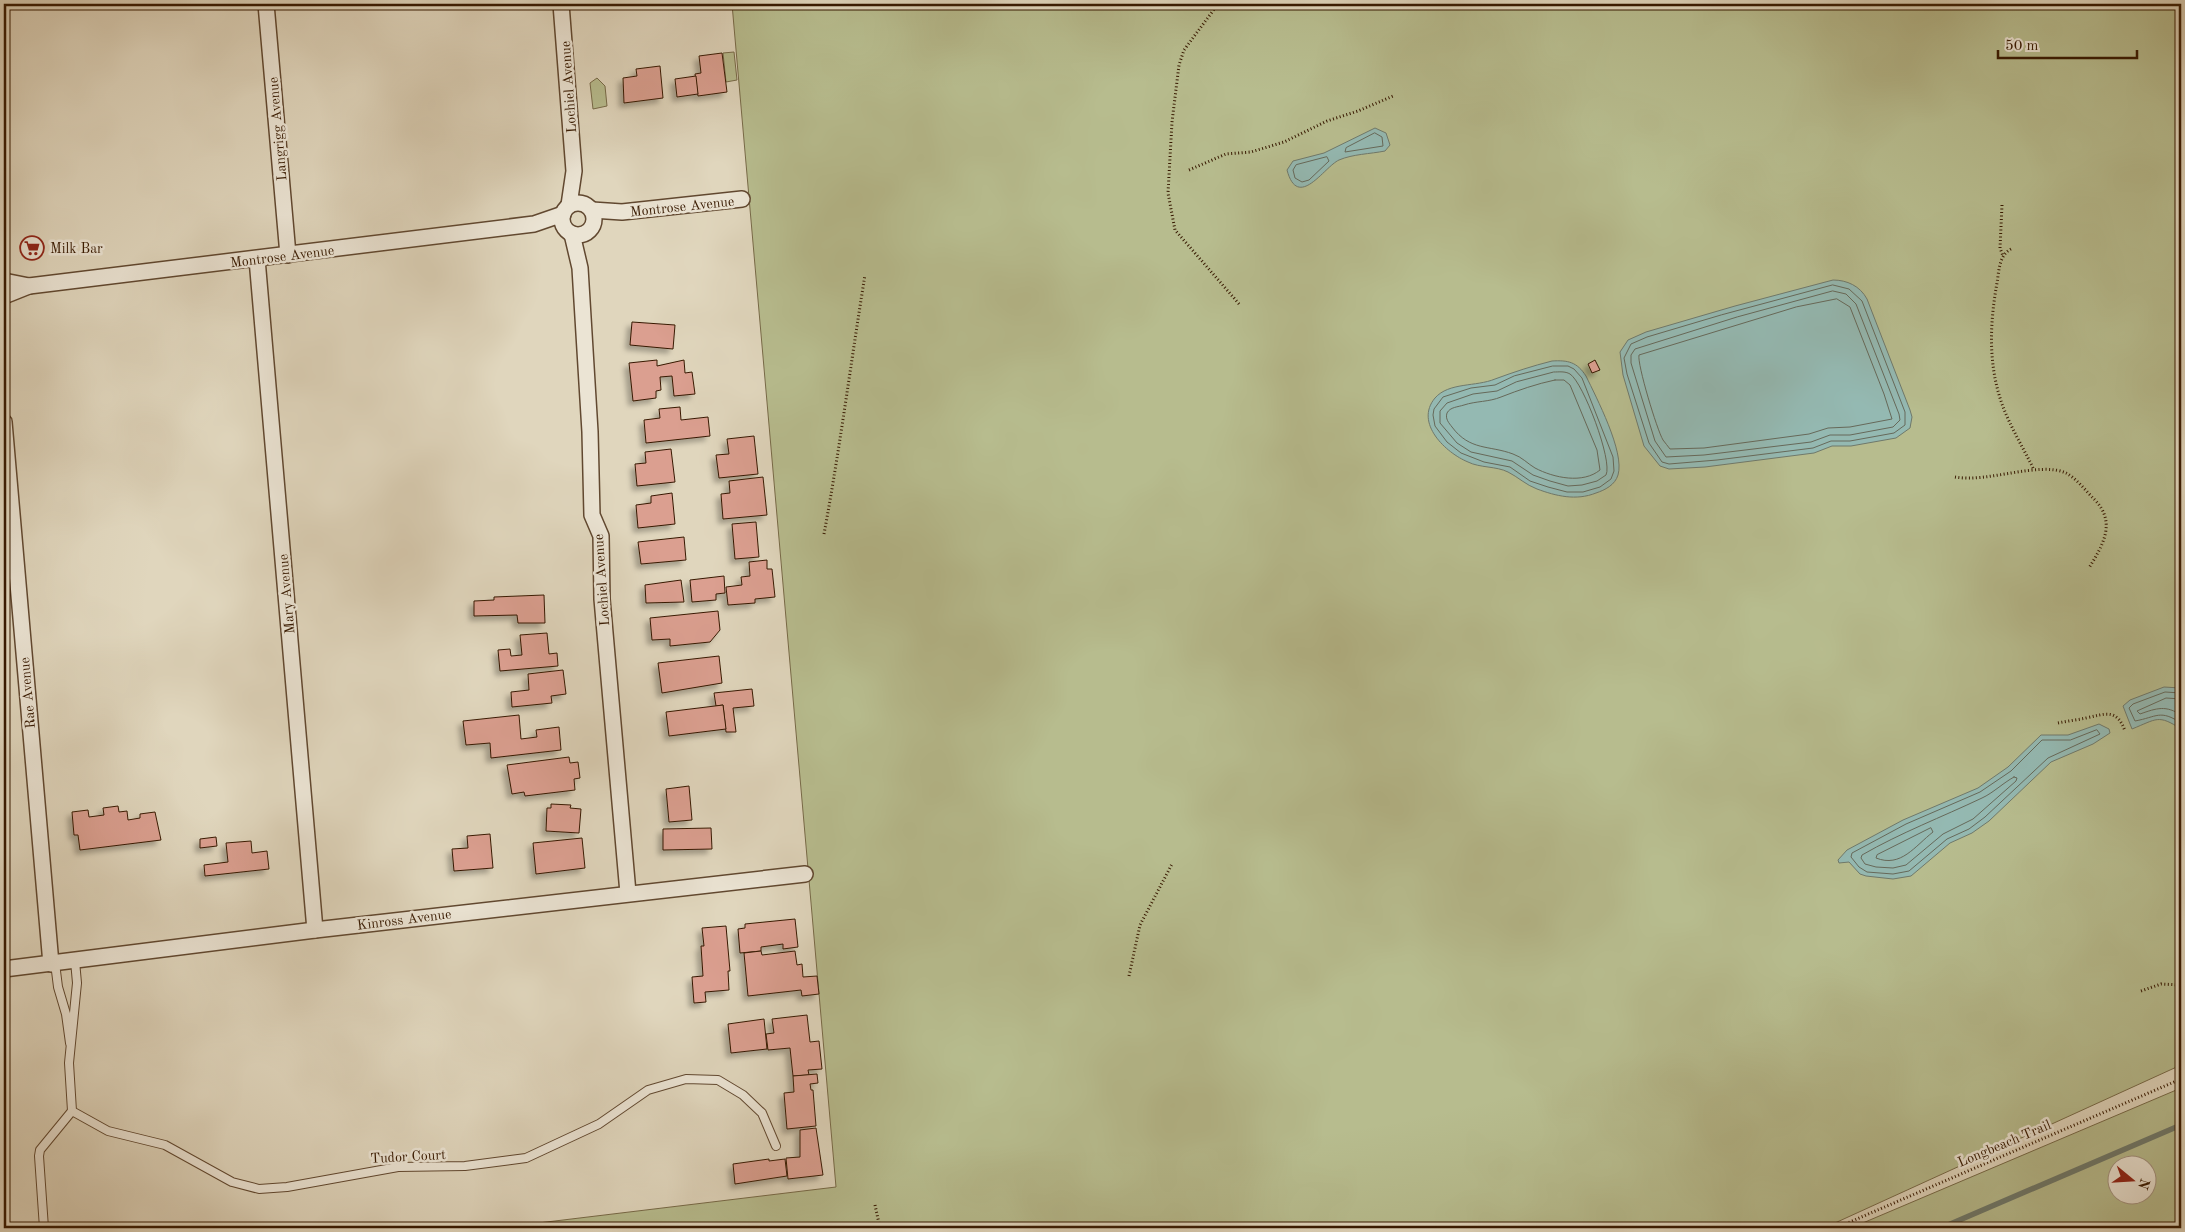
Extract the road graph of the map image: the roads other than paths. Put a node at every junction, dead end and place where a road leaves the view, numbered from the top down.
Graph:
1 (266, 4) edge
2 (561, 4) edge
3 (742, 199) dead end
4 (578, 219) junction
5 (288, 255) junction
6 (257, 259) junction
7 (4, 282) edge
8 (29, 286) junction
9 (4, 296) edge
10 (4, 422) edge
11 (806, 874) dead end
12 (628, 893) junction
13 (315, 930) junction
14 (75, 961) junction
15 (53, 963) junction
16 (4, 969) edge
17 (70, 1047) junction
18 (72, 1111) junction
19 (776, 1146) dead end
20 (44, 1228) edge

1 - 5 street, Langrigg Avenue
2 - 4 street, Lochiel Avenue
3 - 4 street, Montrose Avenue
4 - 5 street, Montrose Avenue
4 - 12 street, Lochiel Avenue
5 - 6 street, Montrose Avenue
6 - 8 street, Montrose Avenue
6 - 13 street, Mary Avenue
7 - 8 street, Montrose Avenue
7 - 9 street
8 - 9 street, Montrose Avenue
10 - 15 street, Rae Avenue
11 - 12 street, Kinross Avenue
12 - 13 street, Kinross Avenue
13 - 14 street, Kinross Avenue
14 - 15 street, Kinross Avenue
14 - 17 lane
15 - 16 street, Kinross Avenue
15 - 17 lane
17 - 18 lane
18 - 19 lane, Tudor Court
18 - 20 lane

